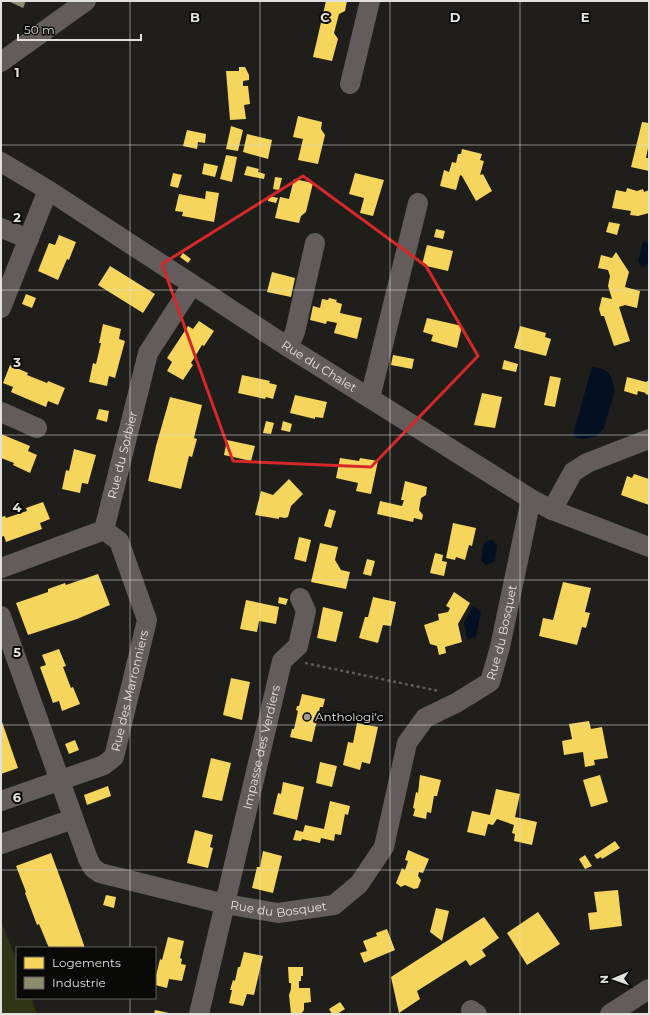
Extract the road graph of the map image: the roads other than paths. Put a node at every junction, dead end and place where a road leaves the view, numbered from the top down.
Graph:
1 (86, 1) edge
2 (370, 1) edge
3 (1, 62) edge
4 (350, 84) dead end
5 (1, 162) edge
6 (48, 190) junction
7 (418, 203) dead end
8 (1, 228) edge
9 (29, 239) junction
10 (316, 243) dead end
11 (192, 285) junction
12 (1, 308) edge
13 (288, 347) junction
14 (370, 398) junction
15 (1, 412) edge
16 (37, 428) dead end
17 (649, 439) edge
18 (531, 499) junction
19 (552, 510) junction
20 (104, 530) junction
21 (649, 547) edge
22 (1, 568) edge
23 (300, 598) dead end
24 (2, 625) edge
25 (60, 780) junction
26 (1, 801) edge
27 (73, 819) junction
28 (1, 844) edge
29 (225, 904) junction
30 (649, 989) edge
31 (199, 1014) edge
32 (610, 1014) edge

1 - 3 street
2 - 4 street
5 - 6 street, Rue du Chalet
6 - 9 street
6 - 11 street, Rue du Chalet
7 - 14 street
8 - 9 street
9 - 12 street
10 - 13 street
11 - 13 street, Rue du Chalet
11 - 20 street, Rue du Sorbier
13 - 14 street, Rue du Chalet
14 - 18 street, Rue du Chalet
15 - 16 street
17 - 19 street
18 - 19 street, Rue du Chalet
18 - 29 street, Rue du Bosquet
19 - 21 street, Rue du Chalet
20 - 22 street
20 - 25 street, Rue des Marronniers
23 - 29 street, Impasse des Verdiers
24 - 25 street, Rue du Bosquet
25 - 26 street, Rue des Marronniers
25 - 27 street, Rue du Bosquet
27 - 28 street
27 - 29 street, Rue du Bosquet
29 - 31 street, Impasse des Verdiers
30 - 32 street

